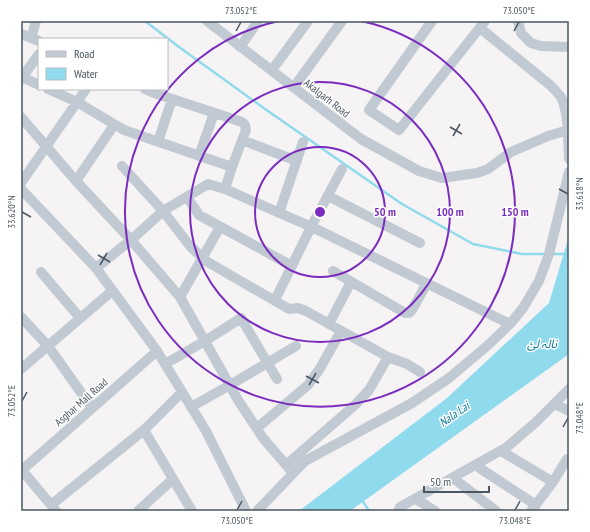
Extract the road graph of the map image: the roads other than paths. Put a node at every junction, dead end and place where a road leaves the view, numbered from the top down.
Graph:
1 (36, 21) edge
2 (207, 21) edge
3 (258, 21) edge
4 (308, 21) edge
5 (342, 21) edge
6 (432, 21) edge
7 (518, 21) edge
8 (483, 24) edge
9 (30, 38) edge
10 (240, 47) junction
11 (568, 47) edge
12 (38, 55) edge
13 (272, 70) junction
14 (22, 78) edge
15 (38, 85) edge
16 (294, 87) junction
17 (50, 90) edge
18 (85, 90) edge
19 (148, 90) edge
20 (172, 99) junction
21 (77, 102) junction
22 (214, 113) junction
23 (21, 117) edge
24 (114, 124) junction
25 (568, 130) junction
26 (242, 140) junction
27 (158, 142) junction
28 (303, 142) dead end
29 (46, 147) junction
30 (199, 156) junction
31 (569, 159) edge
32 (297, 161) junction
33 (122, 166) dead end
34 (232, 167) junction
35 (342, 169) dead end
36 (569, 172) edge
37 (76, 182) junction
38 (21, 183) edge
39 (21, 189) edge
40 (225, 189) junction
41 (328, 196) junction
42 (187, 197) junction
43 (163, 211) junction
44 (279, 213) junction
45 (220, 227) junction
46 (311, 227) junction
47 (131, 240) junction
48 (420, 243) dead end
49 (203, 258) junction
50 (292, 266) junction
51 (96, 268) junction
52 (333, 271) dead end
53 (41, 272) dead end
54 (351, 282) junction
55 (427, 283) junction
56 (112, 291) junction
57 (180, 297) junction
58 (275, 300) junction
59 (21, 317) edge
60 (80, 318) junction
61 (329, 324) junction
62 (510, 324) junction
63 (341, 331) junction
64 (205, 341) junction
65 (48, 346) junction
66 (296, 346) dead end
67 (157, 351) junction
68 (388, 357) junction
69 (267, 363) junction
70 (165, 364) junction
71 (21, 369) edge
72 (420, 372) dead end
73 (277, 379) dead end
74 (230, 385) junction
75 (569, 389) edge
76 (182, 392) junction
77 (555, 404) junction
78 (191, 407) junction
79 (92, 408) junction
80 (569, 412) edge
81 (257, 428) junction
82 (144, 430) junction
83 (501, 451) junction
84 (569, 461) edge
85 (286, 465) junction
86 (475, 465) junction
87 (21, 470) edge
88 (293, 473) junction
89 (453, 478) junction
90 (173, 479) junction
91 (553, 482) junction
92 (416, 499) junction
93 (53, 508) edge
94 (533, 508) edge
95 (138, 511) edge
96 (192, 511) edge
97 (246, 511) edge
98 (258, 511) edge
99 (398, 511) edge
100 (435, 511) edge
101 (496, 511) edge

1 - 9 street
2 - 10 street, Akalgarh Road
3 - 10 street
4 - 13 street
5 - 16 street
6 - 8 street
7 - 11 street
8 - 25 street
10 - 13 street, Akalgarh Road
12 - 14 street
13 - 16 street, Akalgarh Road
14 - 15 street
16 - 25 street, Akalgarh Road
17 - 21 street
18 - 21 street
19 - 20 street
20 - 22 street
20 - 27 street
21 - 24 street
21 - 29 street
22 - 26 street
22 - 30 street
23 - 29 street
24 - 27 street
24 - 37 street
25 - 31 street
26 - 32 street
26 - 34 street
27 - 30 street
28 - 32 street
29 - 37 street
29 - 38 street
30 - 34 street
32 - 44 street
33 - 43 street
34 - 40 street
35 - 41 street
36 - 62 street
37 - 47 street
39 - 51 street
40 - 42 street
40 - 44 street
41 - 46 street
41 - 48 street
42 - 43 street
42 - 45 street
43 - 47 street
43 - 49 street
44 - 46 street
45 - 49 street
45 - 50 street
46 - 50 street
46 - 55 street
47 - 51 street
47 - 57 street
49 - 57 street
49 - 58 street
50 - 58 street
51 - 56 street
52 - 54 street
53 - 60 street
54 - 55 street
54 - 61 street
55 - 62 street
56 - 60 street
56 - 67 street
57 - 64 street
58 - 61 street
59 - 65 street
60 - 65 street
61 - 63 street
62 - 88 street
63 - 68 street
63 - 81 street
64 - 69 street
64 - 70 street
64 - 74 street
65 - 71 street
65 - 79 street
66 - 69 street
67 - 70 street
67 - 79 street, Asghar Mall Road
68 - 72 street
68 - 85 street
69 - 73 street
69 - 74 street
70 - 76 street
74 - 78 street
74 - 81 street
75 - 77 street
76 - 78 street
76 - 82 street
77 - 80 street
77 - 83 street
78 - 97 street
79 - 87 street, Asghar Mall Road
81 - 85 street
82 - 90 street
82 - 93 street
83 - 86 street
83 - 91 street
84 - 91 street
85 - 88 street
86 - 89 street
86 - 94 street
87 - 93 street
88 - 98 street
89 - 92 street
89 - 101 street
90 - 95 street
90 - 96 street
91 - 94 street
92 - 99 street
92 - 100 street

